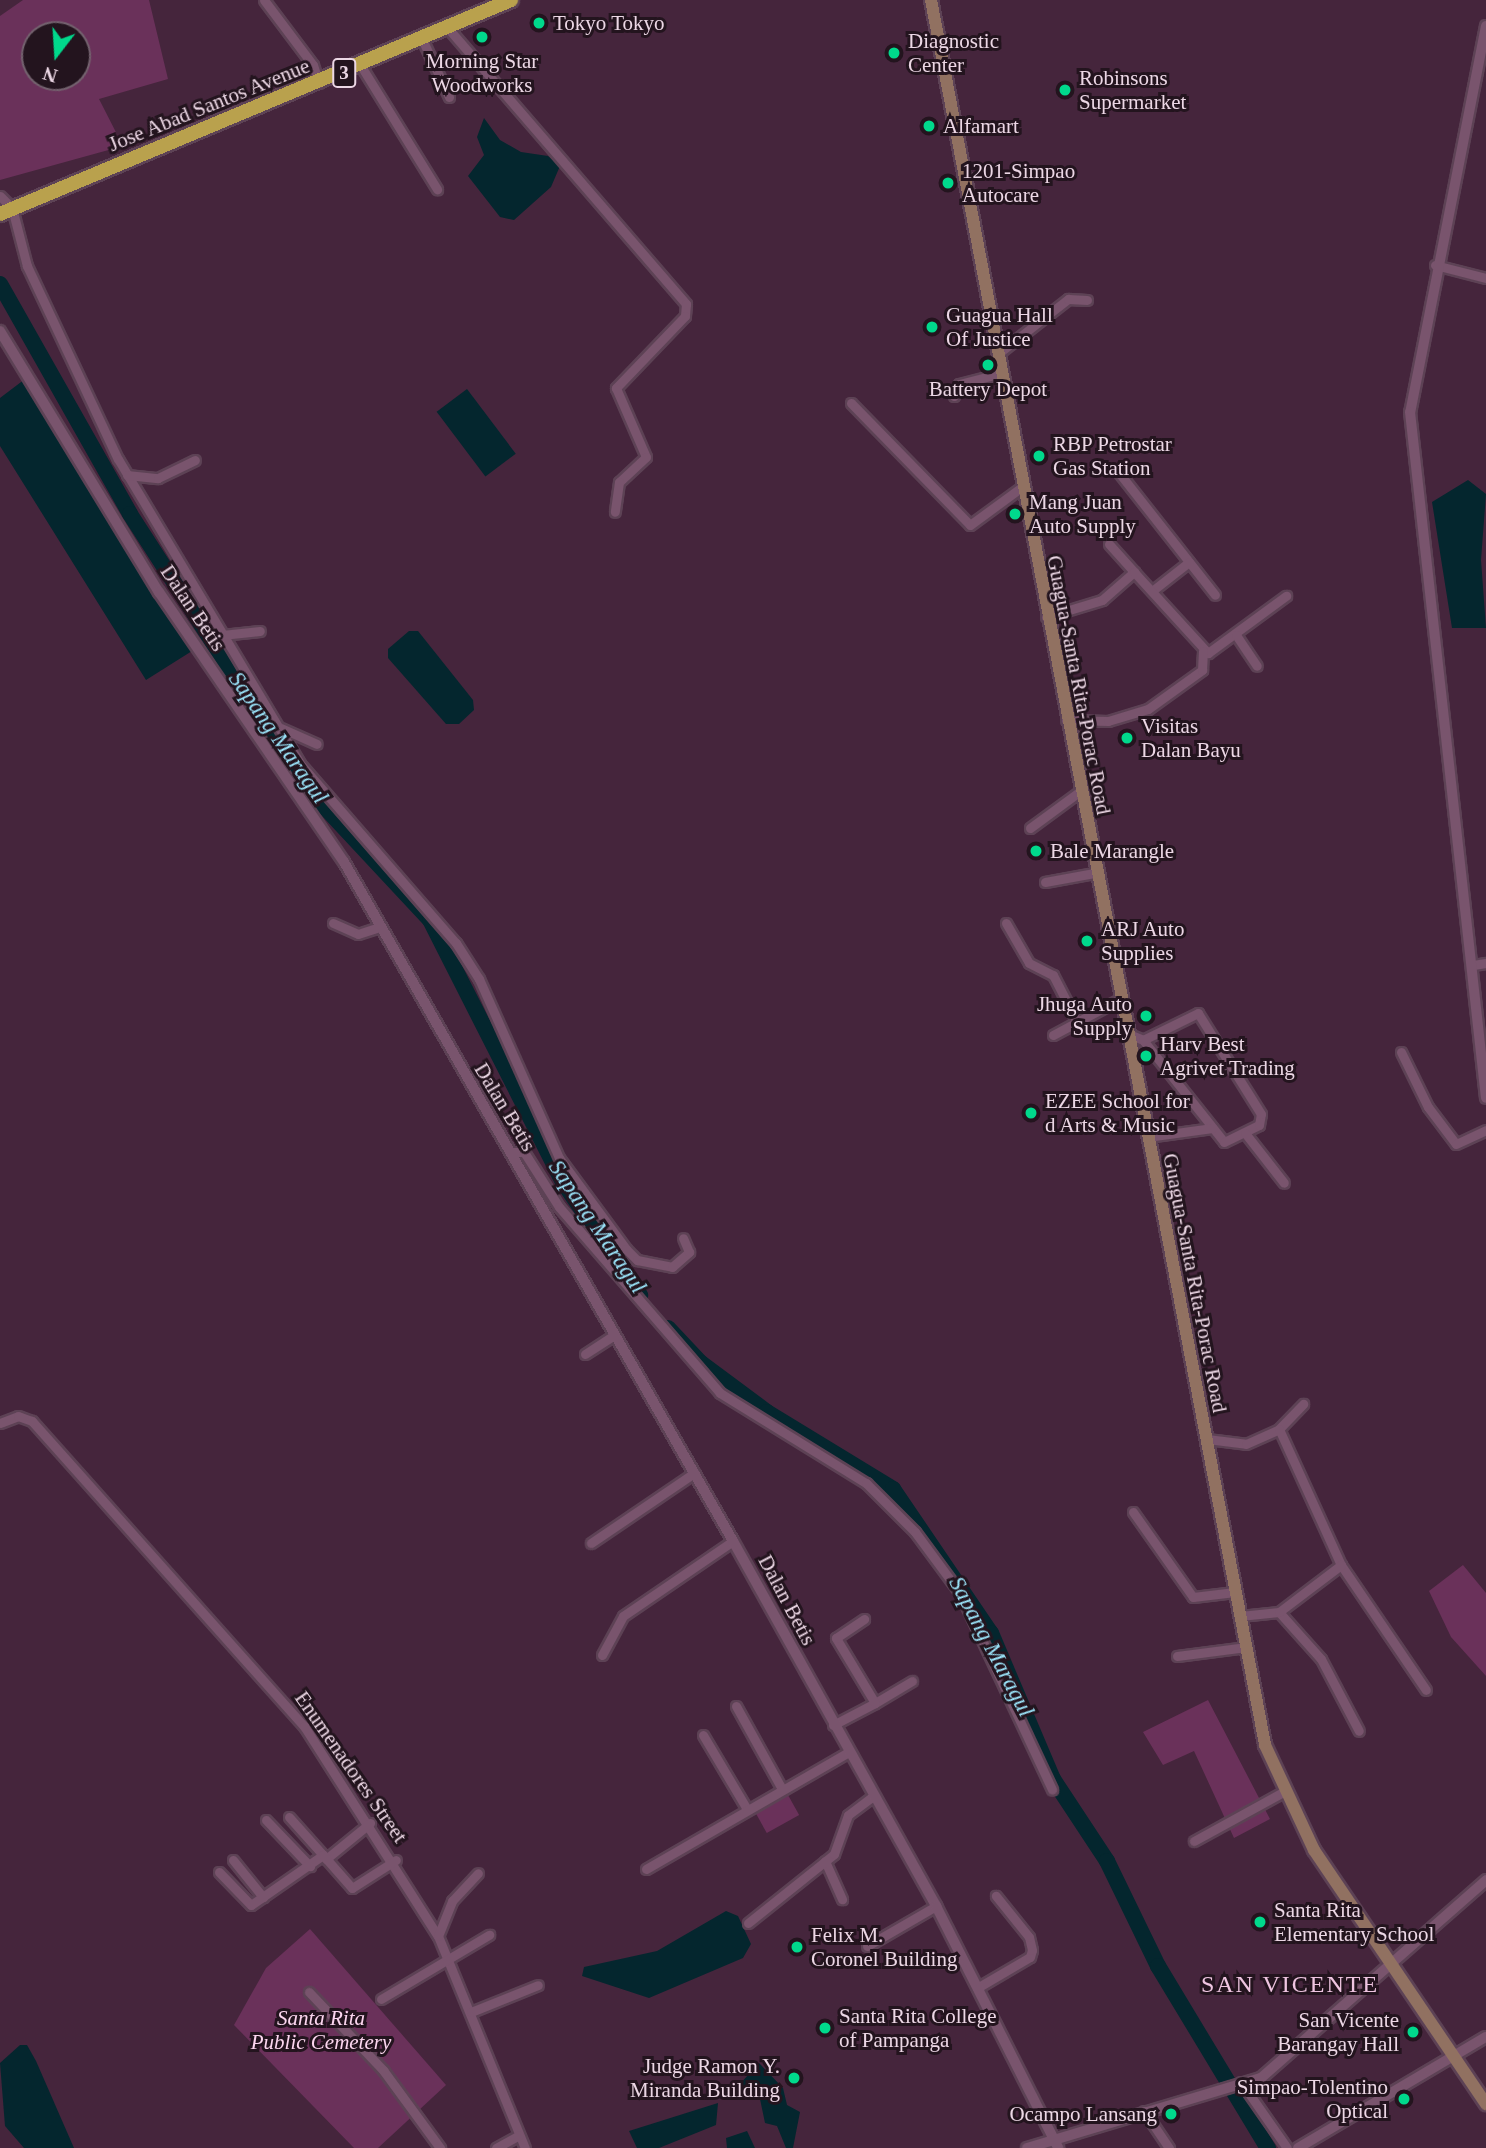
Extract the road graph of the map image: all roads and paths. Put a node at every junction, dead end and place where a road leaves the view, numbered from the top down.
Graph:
1 (264, 0) edge
2 (511, 0) edge
3 (931, 0) edge
4 (1486, 26) edge
5 (447, 27) junction
6 (422, 39) junction
7 (361, 66) junction
8 (319, 83) junction
9 (449, 97) dead end
10 (437, 189) dead end
11 (0, 196) edge
12 (7, 211) edge
13 (1435, 265) junction
14 (1486, 278) edge
15 (1087, 300) dead end
16 (0, 331) edge
17 (999, 353) junction
18 (1002, 373) junction
19 (954, 396) dead end
20 (851, 402) dead end
21 (195, 460) dead end
22 (1116, 469) dead end
23 (127, 475) junction
24 (1022, 487) junction
25 (615, 512) dead end
26 (1109, 544) dead end
27 (1189, 562) junction
28 (1134, 572) junction
29 (1152, 591) junction
30 (1215, 596) dead end
31 (1286, 596) dead end
32 (1046, 617) junction
33 (260, 631) dead end
34 (222, 635) junction
35 (1236, 635) junction
36 (1203, 651) junction
37 (1257, 666) dead end
38 (1066, 720) junction
39 (281, 728) junction
40 (317, 744) dead end
41 (1079, 792) junction
42 (1030, 828) dead end
43 (1094, 873) junction
44 (1045, 882) dead end
45 (333, 923) dead end
46 (1006, 923) dead end
47 (380, 927) junction
48 (1486, 963) edge
49 (1473, 965) junction
50 (1118, 1000) junction
51 (1076, 1020) junction
52 (1124, 1032) junction
53 (1053, 1035) dead end
54 (1143, 1040) junction
55 (1401, 1052) dead end
56 (1486, 1098) edge
57 (1212, 1128) junction
58 (1486, 1130) edge
59 (1245, 1133) junction
60 (1147, 1137) junction
61 (510, 1152) junction
62 (1284, 1183) dead end
63 (683, 1238) dead end
64 (611, 1337) junction
65 (584, 1354) dead end
66 (1303, 1404) dead end
67 (0, 1423) edge
68 (1279, 1429) junction
69 (1207, 1439) junction
70 (694, 1473) junction
71 (1133, 1512) dead end
72 (733, 1541) junction
73 (591, 1544) dead end
74 (1341, 1565) junction
75 (1235, 1591) junction
76 (1279, 1612) junction
77 (1240, 1616) junction
78 (864, 1619) dead end
79 (1246, 1647) junction
80 (602, 1655) dead end
81 (1177, 1657) dead end
82 (912, 1681) dead end
83 (1426, 1689) dead end
84 (875, 1703) junction
85 (736, 1706) dead end
86 (833, 1725) junction
87 (1359, 1731) dead end
88 (703, 1735) dead end
89 (849, 1752) junction
90 (782, 1789) junction
91 (1052, 1789) dead end
92 (1285, 1791) junction
93 (873, 1796) junction
94 (747, 1809) junction
95 (289, 1817) dead end
96 (266, 1820) dead end
97 (370, 1824) junction
98 (1194, 1841) dead end
99 (325, 1857) junction
100 (233, 1860) dead end
101 (396, 1860) junction
102 (825, 1861) junction
103 (310, 1866) junction
104 (646, 1869) dead end
105 (219, 1872) dead end
106 (478, 1873) dead end
107 (1486, 1880) edge
108 (996, 1896) dead end
109 (262, 1897) junction
110 (842, 1899) dead end
111 (936, 1906) junction
112 (748, 1923) dead end
113 (438, 1936) junction
114 (489, 1936) dead end
115 (867, 1946) dead end
116 (447, 1955) junction
117 (1391, 1970) junction
118 (538, 1985) dead end
119 (978, 1988) junction
120 (309, 1992) dead end
121 (381, 1999) dead end
122 (471, 2012) junction
123 (1486, 2037) edge
124 (1454, 2059) junction
125 (1240, 2082) junction
126 (1486, 2104) edge
127 (1144, 2111) junction
128 (519, 2135) junction
129 (1056, 2143) edge
130 (440, 2148) edge
131 (496, 2148) edge
132 (525, 2148) edge
133 (1027, 2148) edge
134 (1169, 2148) edge
135 (1287, 2148) edge
136 (1298, 2148) edge

1 - 8 street
2 - 5 highway, Jose Abad Santos Avenue / 3
3 - 17 main road, Guagua-Santa Rita-Porac Road
4 - 13 street
5 - 6 highway, Jose Abad Santos Avenue / 3
5 - 25 street
6 - 7 highway, Jose Abad Santos Avenue / 3
6 - 9 street
7 - 8 highway, Jose Abad Santos Avenue / 3
7 - 10 street
8 - 12 highway, Jose Abad Santos Avenue / 3
11 - 12 street
12 - 23 street
13 - 14 street
13 - 49 street
15 - 17 street
16 - 47 street, Dalan Betis
17 - 18 main road, Guagua-Santa Rita-Porac Road
18 - 19 street
18 - 24 main road, Guagua-Santa Rita-Porac Road
20 - 24 street
21 - 23 street
22 - 27 street
23 - 34 street
24 - 32 main road, Guagua-Santa Rita-Porac Road
26 - 28 street
27 - 29 street
27 - 30 street
28 - 29 street
28 - 32 street
29 - 36 street
31 - 35 street
32 - 38 main road, Guagua-Santa Rita-Porac Road
33 - 34 street
34 - 39 street
35 - 36 street
35 - 37 street
36 - 38 street
38 - 41 main road, Guagua-Santa Rita-Porac Road
39 - 40 street
39 - 63 street
41 - 42 street
41 - 43 main road, Guagua-Santa Rita-Porac Road
43 - 44 street
43 - 50 main road, Guagua-Santa Rita-Porac Road
45 - 47 street
46 - 51 street
47 - 61 street, Dalan Betis
48 - 49 street
49 - 56 street
50 - 51 street
50 - 52 main road, Guagua-Santa Rita-Porac Road
51 - 53 street
52 - 54 street
52 - 60 main road, Guagua-Santa Rita-Porac Road
54 - 57 street
54 - 59 street
55 - 58 street
57 - 59 street
57 - 60 street
59 - 62 street
60 - 69 main road, Guagua-Santa Rita-Porac Road
61 - 64 street, Dalan Betis
61 - 91 street
64 - 65 street
64 - 70 street, Dalan Betis
66 - 68 street
67 - 97 street, Enumenadores Street
68 - 69 street
68 - 74 street
69 - 75 main road, Guagua-Santa Rita-Porac Road
70 - 72 street, Dalan Betis
70 - 73 street
71 - 75 street
72 - 80 street
72 - 86 street, Dalan Betis
74 - 76 street
74 - 83 street
75 - 77 main road, Guagua-Santa Rita-Porac Road
76 - 77 street
76 - 87 street
77 - 79 main road, Guagua-Santa Rita-Porac Road
78 - 84 street
79 - 81 street
79 - 92 main road, Guagua-Santa Rita-Porac Road
82 - 84 street
84 - 86 street
85 - 90 street
86 - 89 street, Dalan Betis
88 - 94 street
89 - 90 street
89 - 93 street, Dalan Betis
90 - 94 street
92 - 98 street
92 - 117 main road, Guagua-Santa Rita-Porac Road
93 - 102 street
93 - 111 street, Dalan Betis
94 - 104 street
95 - 99 street
96 - 103 street
97 - 99 street
97 - 101 street, Enumenadores Street
99 - 101 street
99 - 103 street
100 - 109 street
101 - 113 street, Enumenadores Street
102 - 110 street
102 - 112 street
103 - 109 street
105 - 109 street
106 - 113 street
107 - 117 street
108 - 119 street
111 - 115 street
111 - 119 street, Dalan Betis
113 - 116 street, Enumenadores Street
114 - 116 street
116 - 121 street
116 - 122 street, Enumenadores Street
117 - 124 main road, Guagua-Santa Rita-Porac Road
117 - 125 street
118 - 122 street
119 - 129 street, Dalan Betis
120 - 130 street
122 - 128 street, Enumenadores Street
123 - 124 street
124 - 126 main road, Guagua-Santa Rita-Porac Road
124 - 136 street
125 - 127 street
125 - 135 street
127 - 129 street
127 - 134 street
128 - 131 street
128 - 132 street, Enumenadores Street
129 - 133 street

